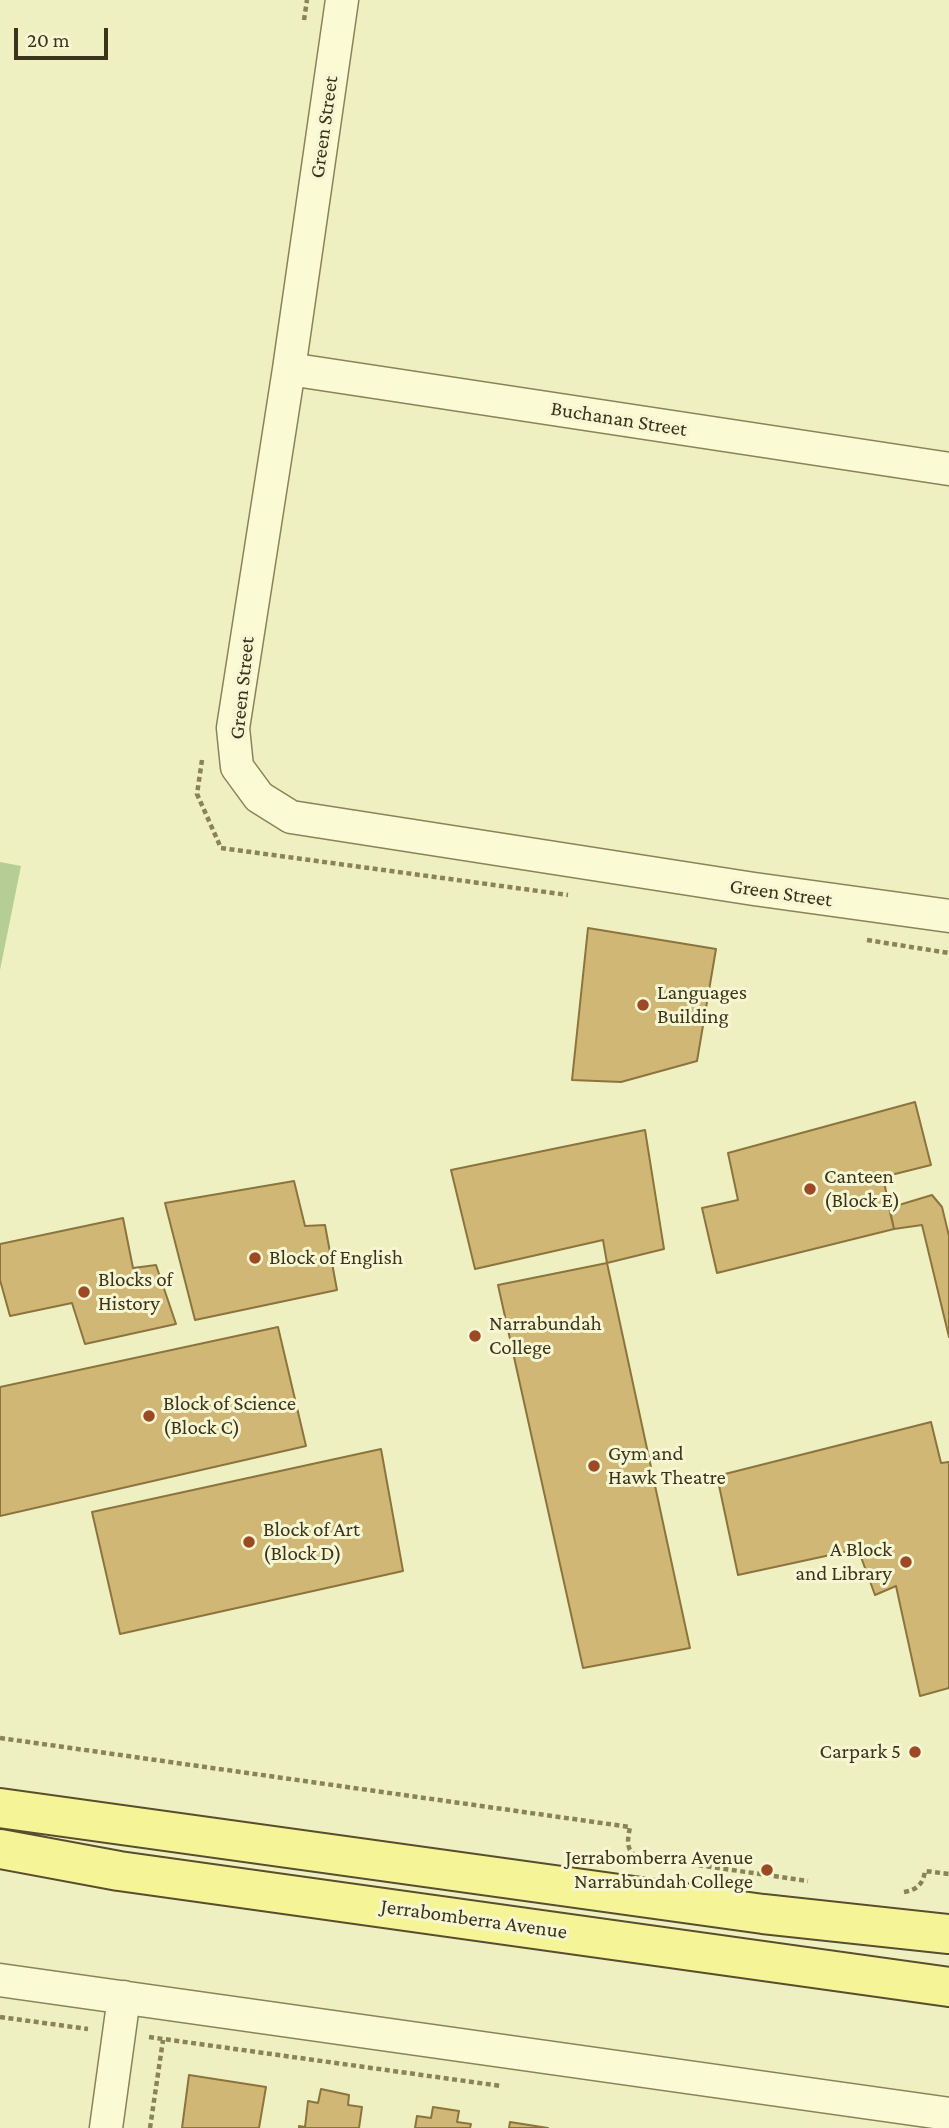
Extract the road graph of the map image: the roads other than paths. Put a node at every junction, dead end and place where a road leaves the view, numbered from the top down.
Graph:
1 (342, 0) edge
2 (289, 369) junction
3 (949, 470) edge
4 (949, 916) edge
5 (0, 1808) edge
6 (0, 1849) edge
7 (596, 1890) junction
8 (949, 1934) edge
9 (627, 1940) junction
10 (0, 1980) edge
11 (949, 1987) edge
12 (124, 1997) junction
13 (949, 2114) edge
14 (106, 2128) edge

1 - 2 street, Green Street
2 - 3 street, Buchanan Street
2 - 4 street, Green Street
5 - 7 main road
6 - 9 main road, Jerrabomberra Avenue
7 - 8 main road
7 - 9 main road
9 - 11 main road, Jerrabomberra Avenue
10 - 12 street
12 - 13 street
12 - 14 street

